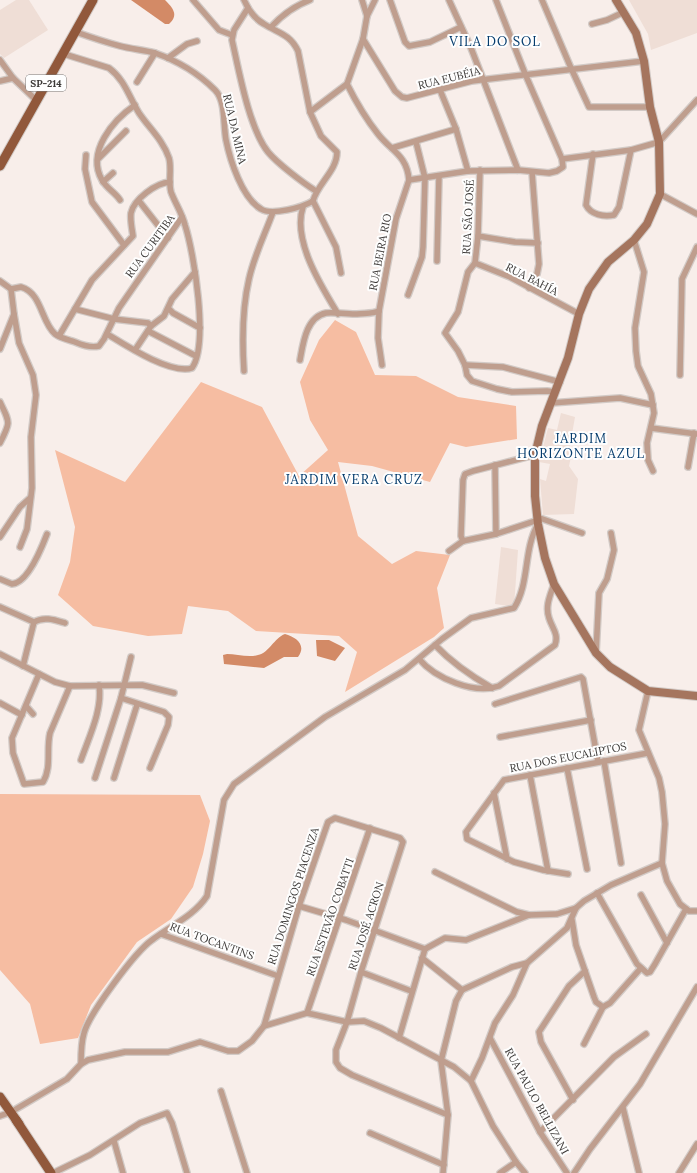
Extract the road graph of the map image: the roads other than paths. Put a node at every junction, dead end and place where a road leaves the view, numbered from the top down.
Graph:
1 (93, 0) edge
2 (193, 0) edge
3 (244, 0) edge
4 (294, 0) edge
5 (310, 0) edge
6 (362, 0) edge
7 (375, 0) edge
8 (390, 0) edge
9 (449, 0) edge
10 (496, 0) edge
11 (542, 0) edge
12 (616, 0) edge
13 (299, 5) junction
14 (248, 8) junction
15 (624, 12) junction
16 (367, 16) junction
17 (592, 24) dead end
18 (272, 27) junction
19 (461, 27) junction
20 (76, 32) junction
21 (232, 36) junction
22 (363, 39) junction
23 (197, 41) dead end
24 (155, 53) junction
25 (64, 54) junction
26 (168, 58) junction
27 (0, 60) edge
28 (644, 61) junction
29 (571, 68) junction
30 (526, 76) junction
31 (13, 78) junction
32 (0, 80) edge
33 (483, 80) junction
34 (137, 82) dead end
35 (347, 84) junction
36 (440, 90) junction
37 (36, 100) junction
38 (697, 100) edge
39 (134, 105) junction
40 (650, 107) junction
41 (310, 112) junction
42 (456, 129) junction
43 (126, 131) dead end
44 (416, 142) junction
45 (659, 142) junction
46 (392, 148) junction
47 (631, 150) junction
48 (593, 154) junction
49 (86, 155) dead end
50 (562, 158) junction
51 (98, 160) junction
52 (0, 166) edge
53 (480, 170) junction
54 (518, 170) junction
55 (468, 171) junction
56 (532, 172) junction
57 (113, 173) dead end
58 (439, 176) junction
59 (425, 178) junction
60 (409, 180) junction
61 (102, 182) junction
62 (170, 182) junction
63 (316, 191) junction
64 (660, 194) junction
65 (120, 200) dead end
66 (139, 201) junction
67 (314, 201) junction
68 (303, 207) junction
69 (273, 212) junction
70 (697, 214) edge
71 (182, 217) junction
72 (478, 236) junction
73 (168, 238) junction
74 (634, 240) junction
75 (538, 243) junction
76 (124, 245) junction
77 (697, 247) edge
78 (437, 261) dead end
79 (475, 263) junction
80 (195, 272) junction
81 (341, 273) dead end
82 (0, 281) edge
83 (529, 288) junction
84 (11, 289) junction
85 (408, 295) dead end
86 (169, 308) junction
87 (75, 309) junction
88 (379, 311) junction
89 (14, 314) junction
90 (338, 314) junction
91 (579, 314) junction
92 (114, 319) junction
93 (200, 328) junction
94 (150, 329) junction
95 (107, 334) junction
96 (59, 336) junction
97 (0, 349) edge
98 (135, 350) junction
99 (196, 356) junction
100 (300, 360) dead end
101 (382, 365) dead end
102 (465, 365) junction
103 (244, 371) dead end
104 (680, 375) dead end
105 (560, 382) junction
106 (556, 392) junction
107 (0, 402) edge
108 (551, 403) junction
109 (653, 405) junction
110 (651, 428) junction
111 (696, 433) edge
112 (0, 443) edge
113 (535, 455) junction
114 (495, 465) junction
115 (688, 466) dead end
116 (653, 471) dead end
117 (30, 498) junction
118 (538, 520) junction
119 (582, 532) dead end
120 (611, 533) dead end
121 (47, 534) dead end
122 (496, 534) junction
123 (0, 537) edge
124 (463, 542) junction
125 (20, 547) dead end
126 (448, 551) dead end
127 (0, 578) edge
128 (554, 584) junction
129 (0, 607) edge
130 (34, 622) junction
131 (65, 623) dead end
132 (435, 645) junction
133 (596, 653) junction
134 (0, 654) edge
135 (131, 657) dead end
136 (419, 659) junction
137 (23, 666) junction
138 (38, 674) junction
139 (99, 685) junction
140 (70, 686) junction
141 (124, 686) junction
142 (493, 688) junction
143 (648, 691) junction
144 (174, 693) dead end
145 (697, 696) edge
146 (121, 698) junction
147 (0, 703) edge
148 (138, 704) junction
149 (496, 704) dead end
150 (26, 706) junction
151 (32, 714) dead end
152 (22, 715) junction
153 (591, 720) junction
154 (500, 737) dead end
155 (648, 753) junction
156 (81, 760) dead end
157 (601, 762) junction
158 (150, 768) dead end
159 (567, 768) junction
160 (530, 775) junction
161 (95, 778) dead end
162 (114, 778) dead end
163 (494, 793) junction
164 (370, 828) junction
165 (400, 838) joint
166 (507, 859) junction
167 (621, 863) dead end
168 (662, 863) junction
169 (587, 869) dead end
170 (548, 871) junction
171 (435, 872) dead end
172 (568, 874) dead end
173 (597, 893) junction
174 (641, 895) dead end
175 (299, 906) junction
176 (576, 908) junction
177 (686, 909) junction
178 (697, 911) edge
179 (529, 916) junction
180 (339, 918) junction
181 (572, 920) junction
182 (374, 931) junction
183 (161, 934) junction
184 (667, 943) junction
185 (425, 949) junction
186 (422, 958) junction
187 (527, 963) junction
188 (641, 968) junction
189 (585, 971) junction
190 (361, 972) junction
191 (278, 976) junction
192 (697, 987) edge
193 (462, 990) junction
194 (411, 991) junction
195 (603, 1007) junction
196 (307, 1013) junction
197 (347, 1022) junction
198 (264, 1026) junction
199 (646, 1034) dead end
200 (398, 1038) junction
201 (490, 1038) junction
202 (584, 1044) dead end
203 (441, 1061) junction
204 (81, 1064) junction
205 (471, 1081) junction
206 (221, 1091) dead end
207 (0, 1097) edge
208 (573, 1100) junction
209 (623, 1108) junction
210 (448, 1115) junction
211 (0, 1116) edge
212 (14, 1116) junction
213 (540, 1132) junction
214 (370, 1133) dead end
215 (114, 1141) junction
216 (697, 1144) edge
217 (516, 1162) junction
218 (444, 1165) junction
219 (61, 1171) edge
220 (576, 1172) edge
221 (52, 1173) edge
222 (123, 1173) edge
223 (187, 1173) edge
224 (247, 1173) edge
225 (443, 1173) edge
226 (500, 1173) edge
227 (526, 1173) edge
228 (567, 1173) edge
229 (639, 1173) edge
230 (679, 1173) edge

1 - 20 main road, SP-214
2 - 21 street
3 - 14 street
4 - 13 street
5 - 13 street
6 - 16 street
7 - 16 street
8 - 19 street
9 - 19 street
10 - 30 street
11 - 29 street
12 - 15 street
13 - 18 street
14 - 18 street
14 - 21 street
15 - 17 street
15 - 28 street
16 - 22 street
18 - 41 street
19 - 33 street
20 - 24 street, RUA DA MINA
20 - 25 main road, SP-214
21 - 63 street
22 - 35 street
22 - 36 street, RUA EUBÉIA
23 - 26 street
24 - 26 street, RUA DA MINA
24 - 34 street
25 - 37 main road, SP-214
25 - 39 street
26 - 69 street, RUA DA MINA
27 - 31 street
28 - 29 street, RUA EUBÉIA
28 - 40 street
29 - 30 street, RUA EUBÉIA
29 - 40 street
30 - 33 street, RUA EUBÉIA
30 - 50 street
31 - 32 street
31 - 37 street
33 - 36 street, RUA EUBÉIA
33 - 54 street
35 - 41 street
35 - 46 street
36 - 42 street
37 - 52 main road, SP-214
38 - 45 street
39 - 51 street
39 - 62 street
40 - 45 street
41 - 63 street
42 - 44 street
42 - 55 street
43 - 51 street
44 - 46 street
44 - 59 street
45 - 47 street
45 - 64 street
46 - 60 street
47 - 48 street
47 - 48 street
48 - 50 street
49 - 76 street
50 - 56 street
51 - 61 street
53 - 54 street
53 - 55 street
53 - 72 street, RUA SÃO JOSÉ
54 - 56 street
55 - 58 street
56 - 75 street
57 - 61 street
58 - 59 street
58 - 78 street
59 - 60 street
59 - 85 street
60 - 88 street, RUA BEIRA RIO
61 - 65 street
62 - 66 street
62 - 71 street
63 - 67 street
64 - 70 street
64 - 74 street
66 - 73 street
66 - 76 street
67 - 68 street
67 - 81 street
68 - 69 street
68 - 90 street
69 - 103 street
71 - 73 street, RUA CURITIBA
71 - 80 street, RUA CURITIBA
72 - 75 street
72 - 79 street, RUA SÃO JOSÉ
73 - 92 street, RUA CURITIBA
74 - 91 street
74 - 109 street
75 - 83 street
76 - 87 street
77 - 104 street
79 - 83 street, RUA BAHÍA
79 - 102 street, RUA SÃO JOSÉ
80 - 86 street
80 - 93 street, RUA CURITIBA
82 - 84 street
83 - 91 street, RUA BAHÍA
84 - 89 street
84 - 96 street
86 - 93 street
86 - 94 street
87 - 92 street
87 - 96 street
88 - 90 street
88 - 101 street, RUA BEIRA RIO
89 - 97 street
89 - 117 street
90 - 100 street
91 - 105 street
92 - 94 street
92 - 95 street, RUA CURITIBA
93 - 99 street, RUA CURITIBA
94 - 98 street
94 - 99 street
95 - 96 street
95 - 98 street
98 - 99 street
102 - 105 street
102 - 106 street
105 - 106 street
106 - 108 street
107 - 112 street
108 - 109 street
108 - 113 street
109 - 110 street
110 - 111 street
110 - 116 street
111 - 115 street
113 - 114 street
113 - 118 street
114 - 122 street
114 - 124 street
117 - 123 street
117 - 125 street
118 - 119 street
118 - 122 street
118 - 128 street
118 - 132 street
120 - 133 street
121 - 127 street
122 - 124 street
124 - 126 street
128 - 133 street
128 - 142 street
129 - 130 street
130 - 131 street
130 - 137 street
132 - 136 street
132 - 142 street
133 - 143 street
134 - 137 street
135 - 141 street
136 - 142 street
136 - 183 street
137 - 138 street
138 - 140 street
138 - 150 street
139 - 140 street
139 - 141 street
139 - 156 street
140 - 152 street
141 - 144 street
141 - 146 street
143 - 145 street
143 - 155 street
146 - 148 street
146 - 161 street
147 - 152 street
148 - 158 street
148 - 162 street
149 - 153 street
150 - 151 street
150 - 152 street
153 - 154 street
153 - 157 street
155 - 157 street, RUA DOS EUCALIPTOS
155 - 168 street
157 - 159 street, RUA DOS EUCALIPTOS
157 - 167 street
159 - 160 street, RUA DOS EUCALIPTOS
159 - 169 street
160 - 163 street, RUA DOS EUCALIPTOS
160 - 170 street
163 - 166 street
163 - 166 street, RUA DOS EUCALIPTOS
164 - 165 street, RUA DOMINGOS PIACENZA
164 - 175 street, RUA DOMINGOS PIACENZA
164 - 180 street, RUA ESTEVÃO COBATTI
165 - 182 street, RUA JOSÉ ACRON
166 - 170 street, RUA DOS EUCALIPTOS
168 - 173 street
168 - 177 street
170 - 172 street, RUA DOS EUCALIPTOS
171 - 179 street
173 - 176 street
173 - 188 street
174 - 184 street
175 - 180 street
175 - 191 street, RUA DOMINGOS PIACENZA
176 - 179 street
176 - 181 street
177 - 178 street
177 - 184 street
179 - 185 street
180 - 182 street
180 - 196 street, RUA ESTEVÃO COBATTI
181 - 187 street
181 - 189 street
182 - 185 street
182 - 190 street, RUA JOSÉ ACRON
183 - 191 street, RUA TOCANTINS
183 - 204 street
184 - 188 street
185 - 186 street
186 - 193 street
186 - 194 street
187 - 193 street
187 - 201 street
188 - 195 street
189 - 195 street
189 - 208 street
190 - 194 street
190 - 197 street, RUA JOSÉ ACRON
191 - 198 street, RUA DOMINGOS PIACENZA
192 - 209 street
193 - 203 street
194 - 200 street
195 - 202 street
196 - 197 street
196 - 198 street
197 - 200 street
197 - 210 street, RUA JOSÉ ACRON
198 - 204 street
199 - 208 street
200 - 203 street
201 - 205 street
201 - 213 street, RUA PAULO BELLIZANI
203 - 205 street
203 - 210 street
204 - 212 street
205 - 217 street
206 - 224 street
207 - 212 main road
208 - 213 street
209 - 220 street
209 - 229 street
210 - 218 street
211 - 212 street
212 - 221 main road
213 - 228 street, RUA PAULO BELLIZANI
214 - 218 street
215 - 219 street
215 - 222 street
215 - 223 street
216 - 230 street
217 - 226 street
217 - 227 street
218 - 225 street
219 - 221 street

